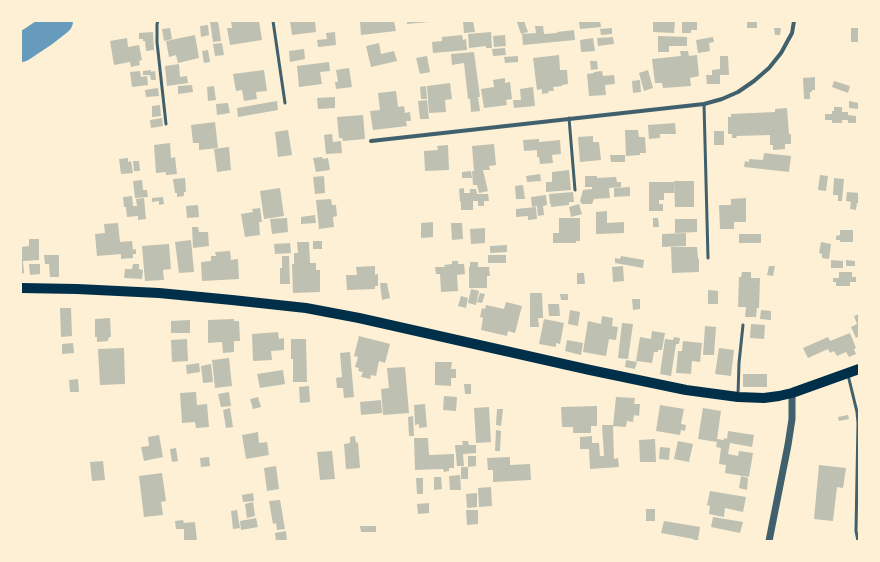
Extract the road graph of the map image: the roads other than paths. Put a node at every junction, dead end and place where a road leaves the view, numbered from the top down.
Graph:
1 (158, 21) edge
2 (273, 21) edge
3 (794, 21) edge
4 (285, 103) dead end
5 (704, 104) junction
6 (569, 118) junction
7 (166, 124) dead end
8 (371, 141) dead end
9 (575, 190) dead end
10 (708, 258) dead end
11 (21, 288) edge
12 (743, 325) dead end
13 (859, 369) edge
14 (847, 373) junction
15 (792, 393) junction
16 (738, 397) junction
17 (770, 541) edge
18 (858, 541) edge

1 - 7 lane
2 - 4 lane
3 - 5 street
5 - 6 street
5 - 10 lane
6 - 8 street
6 - 9 lane
11 - 16 main road
12 - 16 lane
13 - 14 main road
14 - 15 main road
14 - 18 lane
15 - 16 main road
15 - 17 street

